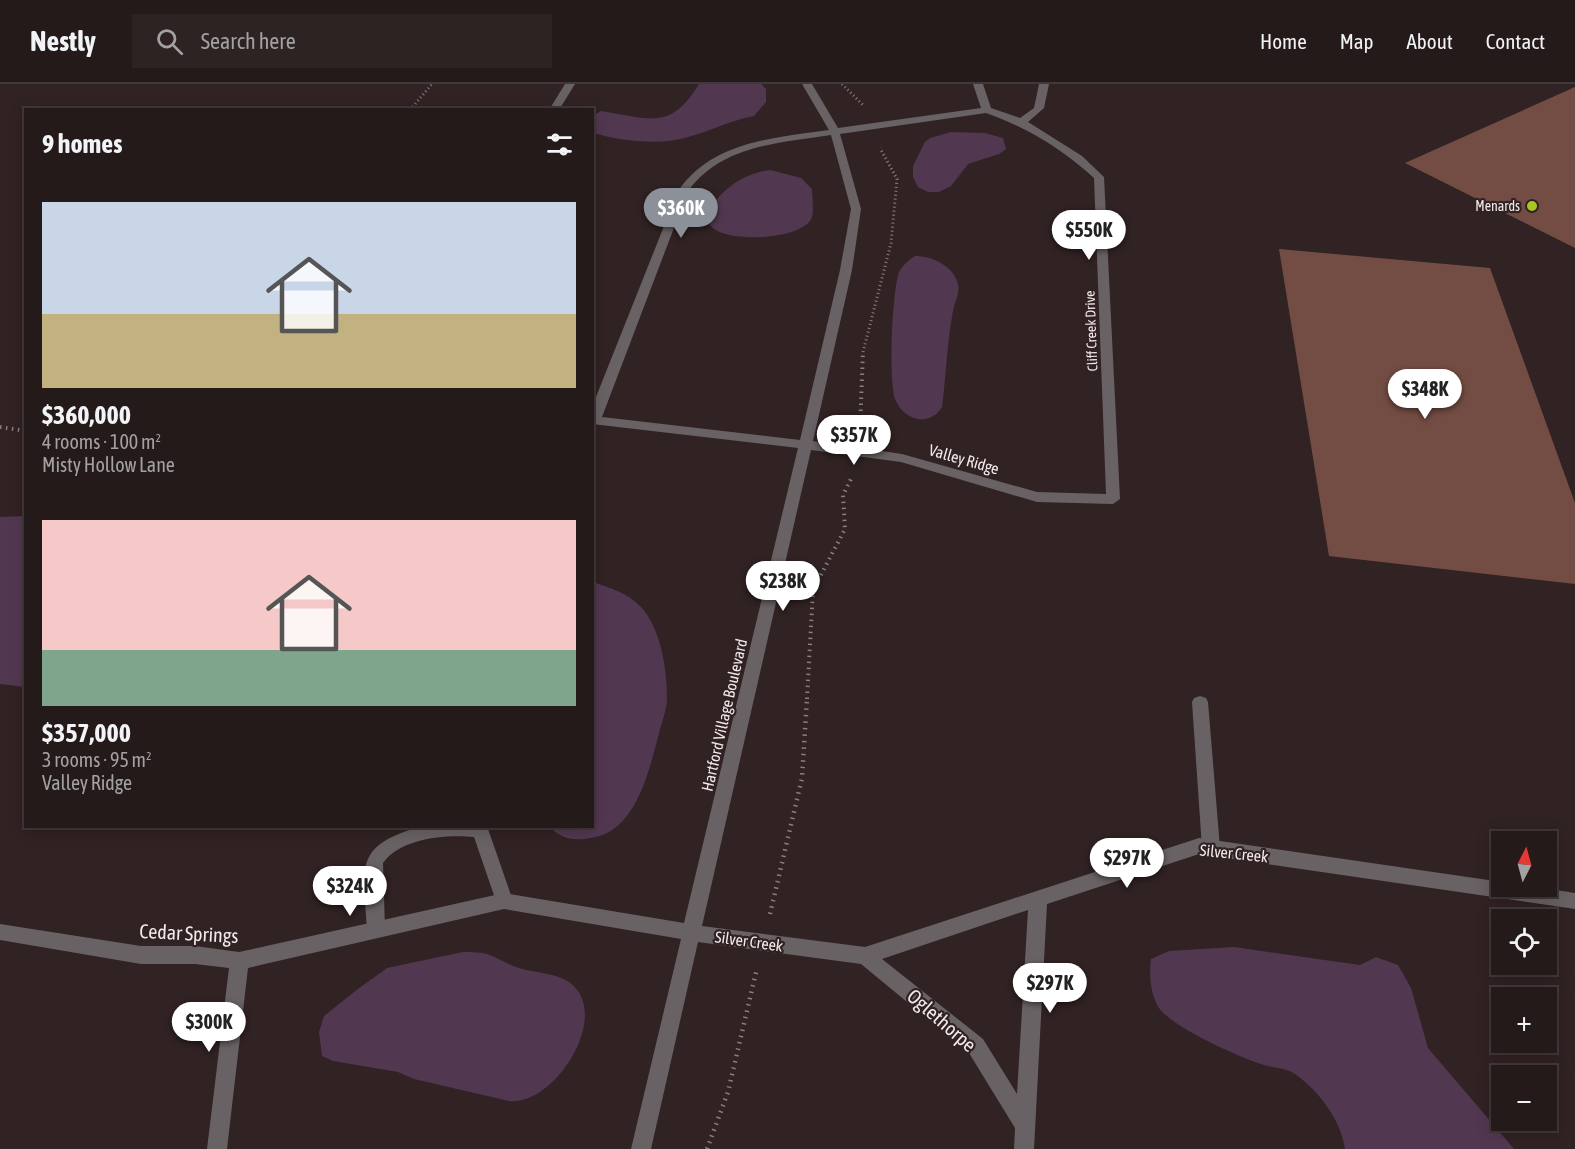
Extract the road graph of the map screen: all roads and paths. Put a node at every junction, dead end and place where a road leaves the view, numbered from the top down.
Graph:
1 (432, 84) edge
2 (570, 84) edge
3 (807, 84) edge
4 (842, 84) edge
5 (978, 84) edge
6 (1044, 84) edge
7 (412, 108) edge
8 (555, 108) edge
9 (987, 110) junction
10 (1021, 122) junction
11 (872, 126) junction
12 (836, 132) junction
13 (594, 417) edge
14 (594, 420) edge
15 (0, 427) edge
16 (24, 431) edge
17 (805, 443) junction
18 (859, 451) junction
19 (1113, 499) joint
20 (1200, 702) dead end
21 (463, 828) edge
22 (471, 828) edge
23 (1210, 848) junction
24 (1038, 899) junction
25 (1575, 901) edge
26 (504, 902) junction
27 (375, 930) junction
28 (0, 932) edge
29 (692, 933) junction
30 (763, 943) junction
31 (865, 956) junction
32 (239, 961) junction
33 (1026, 1126) junction
34 (217, 1149) edge
35 (641, 1149) edge
36 (707, 1149) edge
37 (1024, 1149) edge

1 - 7 path
2 - 8 street
3 - 12 street, Hartford Village Boulevard
4 - 11 path
5 - 9 street
6 - 10 street
9 - 10 street, Cliff Creek Drive
9 - 11 street
10 - 19 street, Cliff Creek Drive
11 - 12 street
11 - 18 path
12 - 13 street
12 - 17 street, Hartford Village Boulevard
14 - 17 street, Valley Ridge
15 - 16 path
17 - 18 street, Valley Ridge
17 - 29 street, Hartford Village Boulevard
18 - 19 street, Valley Ridge
18 - 30 path
20 - 23 street
21 - 27 street
22 - 26 street
23 - 24 street, Silver Creek
23 - 25 street, Silver Creek
24 - 31 street, Silver Creek
24 - 33 street
26 - 27 street, Cedar Springs
26 - 29 street, Cedar Springs
27 - 32 street, Cedar Springs
28 - 32 street, Cedar Springs
29 - 30 street, Silver Creek
29 - 35 street, Hartford Village Boulevard
30 - 31 street, Silver Creek
30 - 36 path
31 - 33 street, Oglethorpe
32 - 34 street
33 - 37 street

